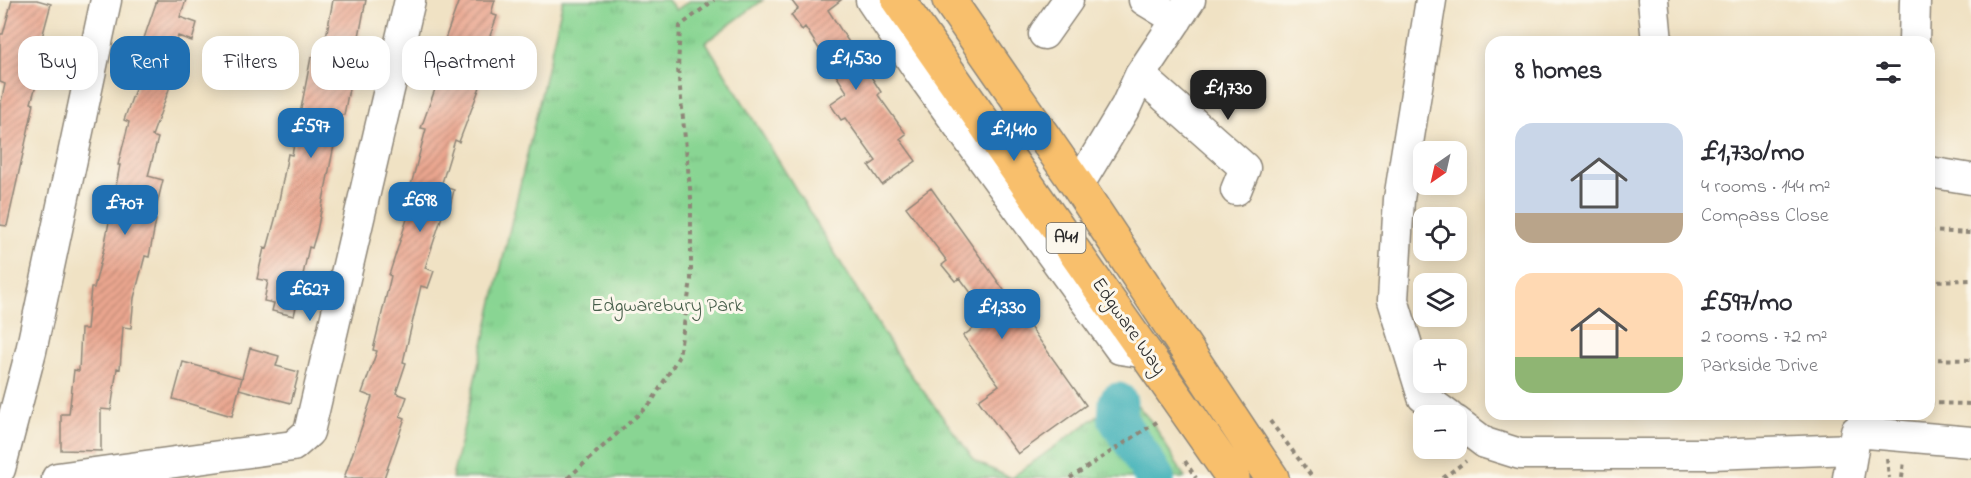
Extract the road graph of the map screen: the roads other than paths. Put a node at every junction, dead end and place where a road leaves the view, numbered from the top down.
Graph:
1 (106, 0) edge
2 (410, 0) edge
3 (871, 0) edge
4 (898, 0) edge
5 (949, 0) edge
6 (1068, 0) edge
7 (1143, 0) edge
8 (1431, 0) edge
9 (1653, 0) edge
10 (1915, 0) edge
11 (1184, 10) edge
12 (1044, 34) dead end
13 (1656, 36) edge
14 (1914, 36) edge
15 (1140, 75) junction
16 (1935, 173) edge
17 (1971, 179) edge
18 (1078, 186) junction
19 (1236, 190) dead end
20 (1134, 351) junction
21 (1434, 405) edge
22 (1467, 429) edge
23 (1856, 431) edge
24 (1971, 442) edge
25 (1712, 466) edge
26 (0, 469) edge
27 (57, 478) edge
28 (1233, 478) edge
29 (1272, 478) edge
30 (1848, 478) edge

1 - 26 street
2 - 27 street
3 - 20 street, Edgware Way
4 - 20 highway, Edgware Way / A41
5 - 18 highway, Edgware Way / A41
6 - 12 street
7 - 11 street
8 - 21 street
9 - 13 street
10 - 14 street
11 - 15 street
15 - 18 street
15 - 19 street
16 - 17 street
18 - 29 highway, Edgware Way / A41
20 - 28 highway, Edgware Way / A41
22 - 25 street
23 - 24 street
23 - 25 street
23 - 30 street

